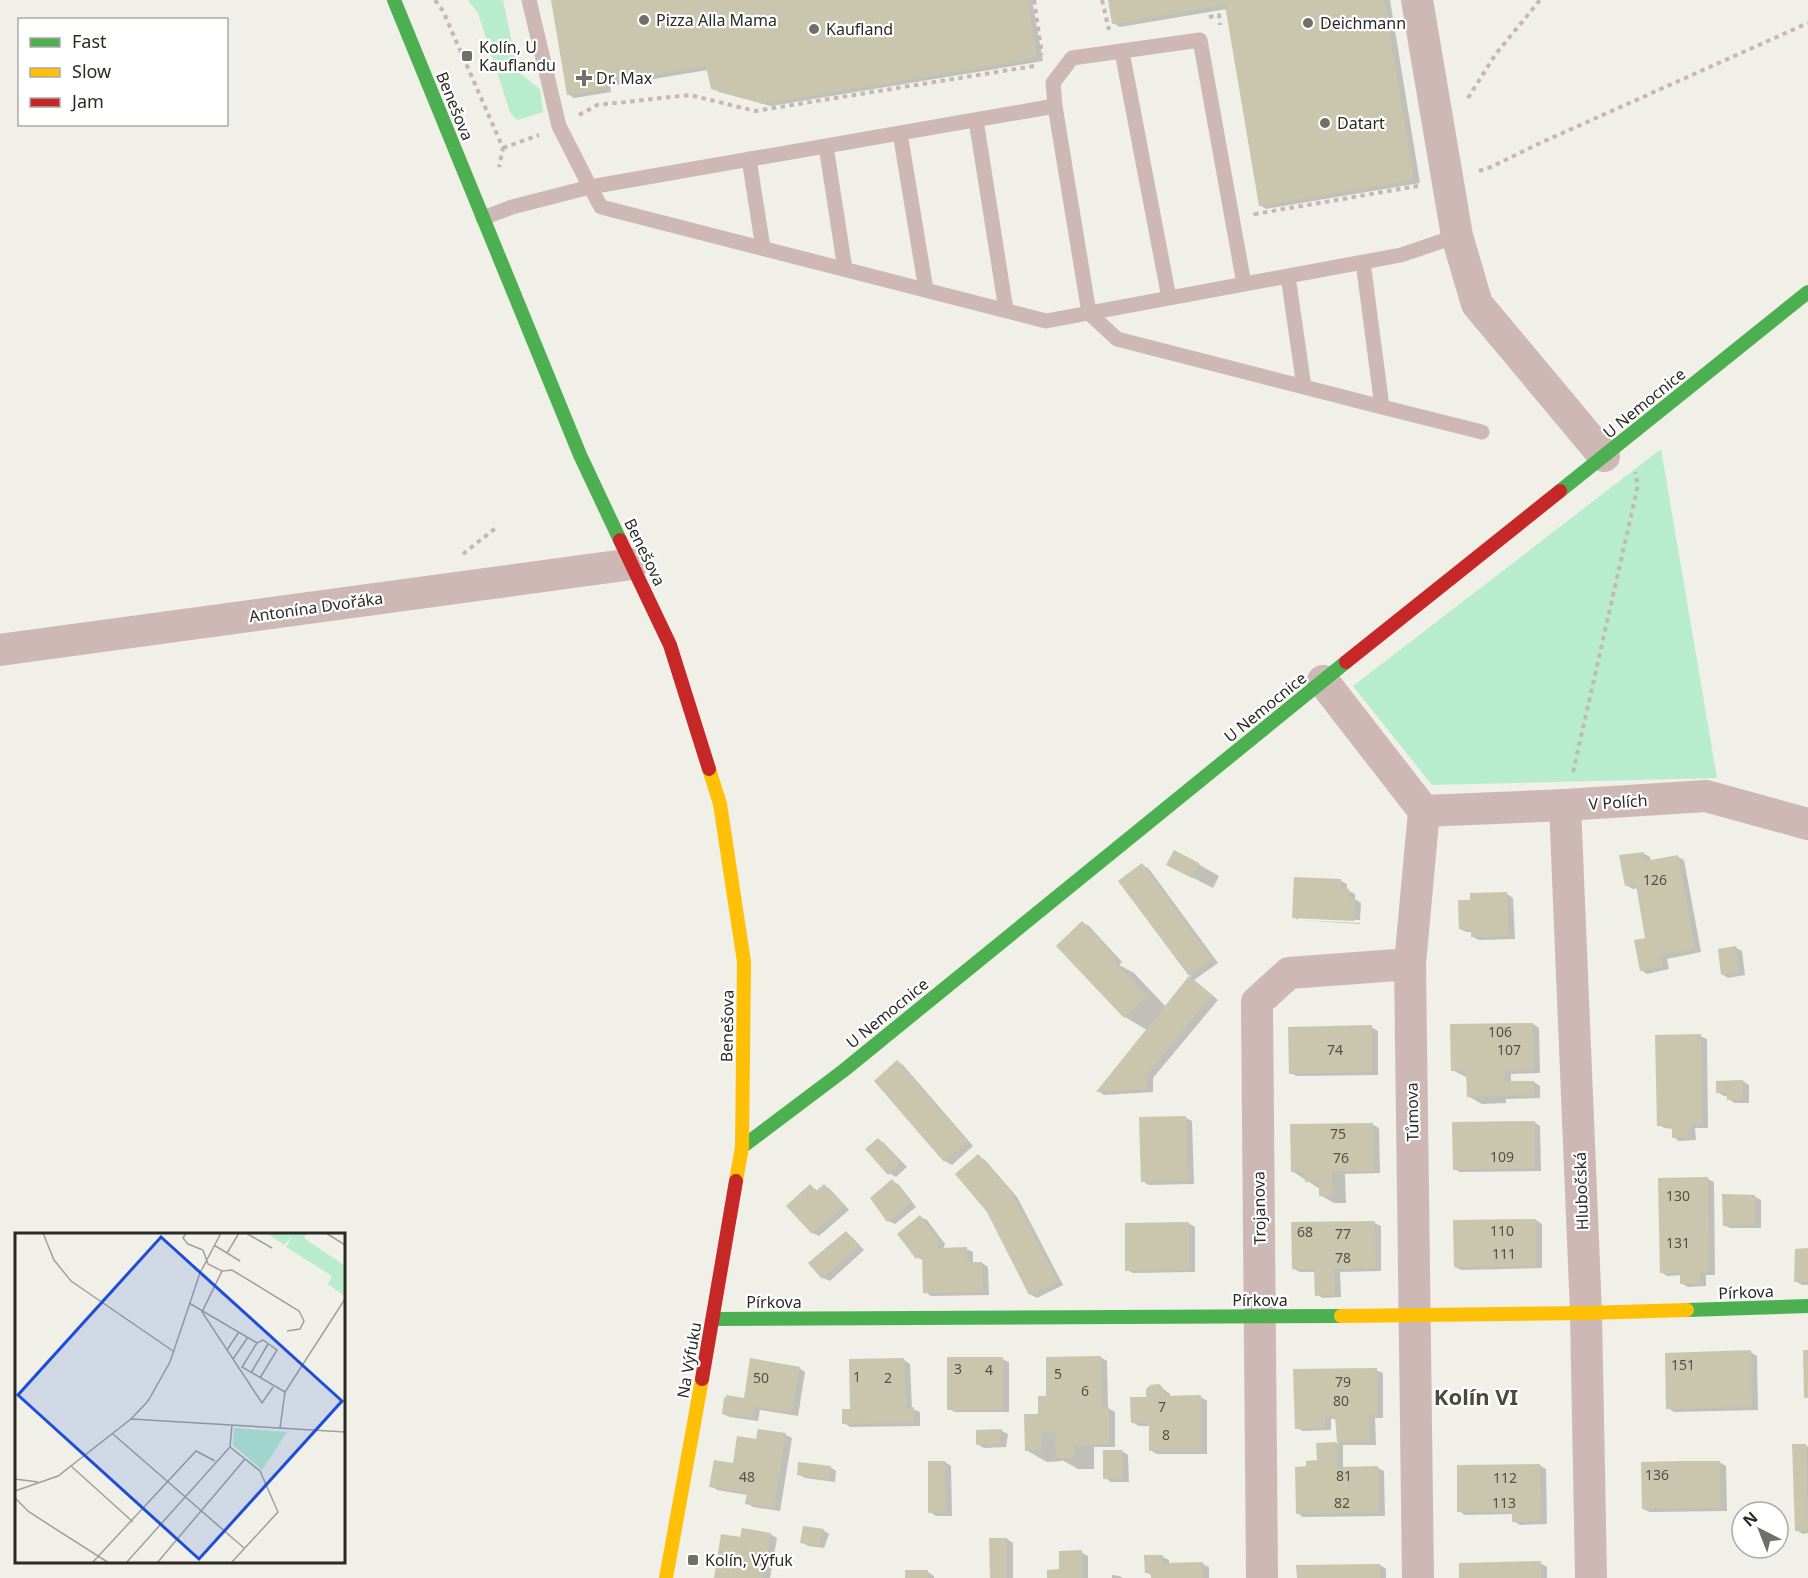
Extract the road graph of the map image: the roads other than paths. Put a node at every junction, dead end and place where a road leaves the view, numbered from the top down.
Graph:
1 (394, 0) edge
2 (530, 0) edge
3 (1417, 0) edge
4 (1122, 52) junction
5 (1055, 106) junction
6 (976, 120) junction
7 (900, 133) junction
8 (826, 146) junction
9 (749, 159) junction
10 (590, 187) junction
11 (483, 218) junction
12 (1456, 236) junction
13 (763, 248) junction
14 (1363, 262) junction
15 (845, 269) junction
16 (1288, 276) junction
17 (1244, 284) junction
18 (926, 290) junction
19 (1808, 292) edge
20 (1169, 298) junction
21 (1006, 310) junction
22 (1089, 313) junction
23 (1304, 387) junction
24 (1382, 407) junction
25 (1482, 432) dead end
26 (1615, 447) junction
27 (632, 564) junction
28 (0, 650) edge
29 (1323, 681) junction
30 (1565, 805) junction
31 (1424, 811) junction
32 (1808, 825) edge
33 (1410, 964) junction
34 (742, 1147) junction
35 (1808, 1306) edge
36 (1586, 1314) junction
37 (1260, 1316) junction
38 (1416, 1316) junction
39 (713, 1319) junction
40 (666, 1578) edge
41 (1262, 1578) edge
42 (1418, 1578) edge
43 (1591, 1578) edge

1 - 11 street, Benešova
2 - 10 lane
3 - 12 street
4 - 5 lane
4 - 17 lane
4 - 20 lane
5 - 6 lane
5 - 22 lane
6 - 7 lane
6 - 21 lane
7 - 8 lane
7 - 18 lane
8 - 9 lane
8 - 15 lane
9 - 10 lane
9 - 13 lane
10 - 11 lane
10 - 13 lane
11 - 27 street, Benešova
12 - 14 lane
12 - 26 street
13 - 15 lane
14 - 16 lane
14 - 24 lane
15 - 18 lane
16 - 17 lane
16 - 23 lane
17 - 20 lane
18 - 21 lane
19 - 26 street, U Nemocnice
20 - 22 lane
21 - 22 lane
22 - 23 lane
23 - 24 lane
24 - 25 lane
26 - 29 street, U Nemocnice
27 - 28 street, Antonína Dvořáka
27 - 34 street, Benešova
29 - 31 street
29 - 34 street, U Nemocnice
30 - 31 street, V Polích
30 - 32 street, V Polích
30 - 36 street, Hlubočská
31 - 33 street, Tůmova
33 - 37 street, Trojanova
33 - 38 street, Tůmova
34 - 39 street, Na Výfuku
35 - 36 street, Pírkova
36 - 38 street, Pírkova
36 - 43 street, Hlubočská
37 - 38 street, Pírkova
37 - 39 street, Pírkova
37 - 41 street, Trojanova
38 - 42 street, Tůmova
39 - 40 street, Na Výfuku

